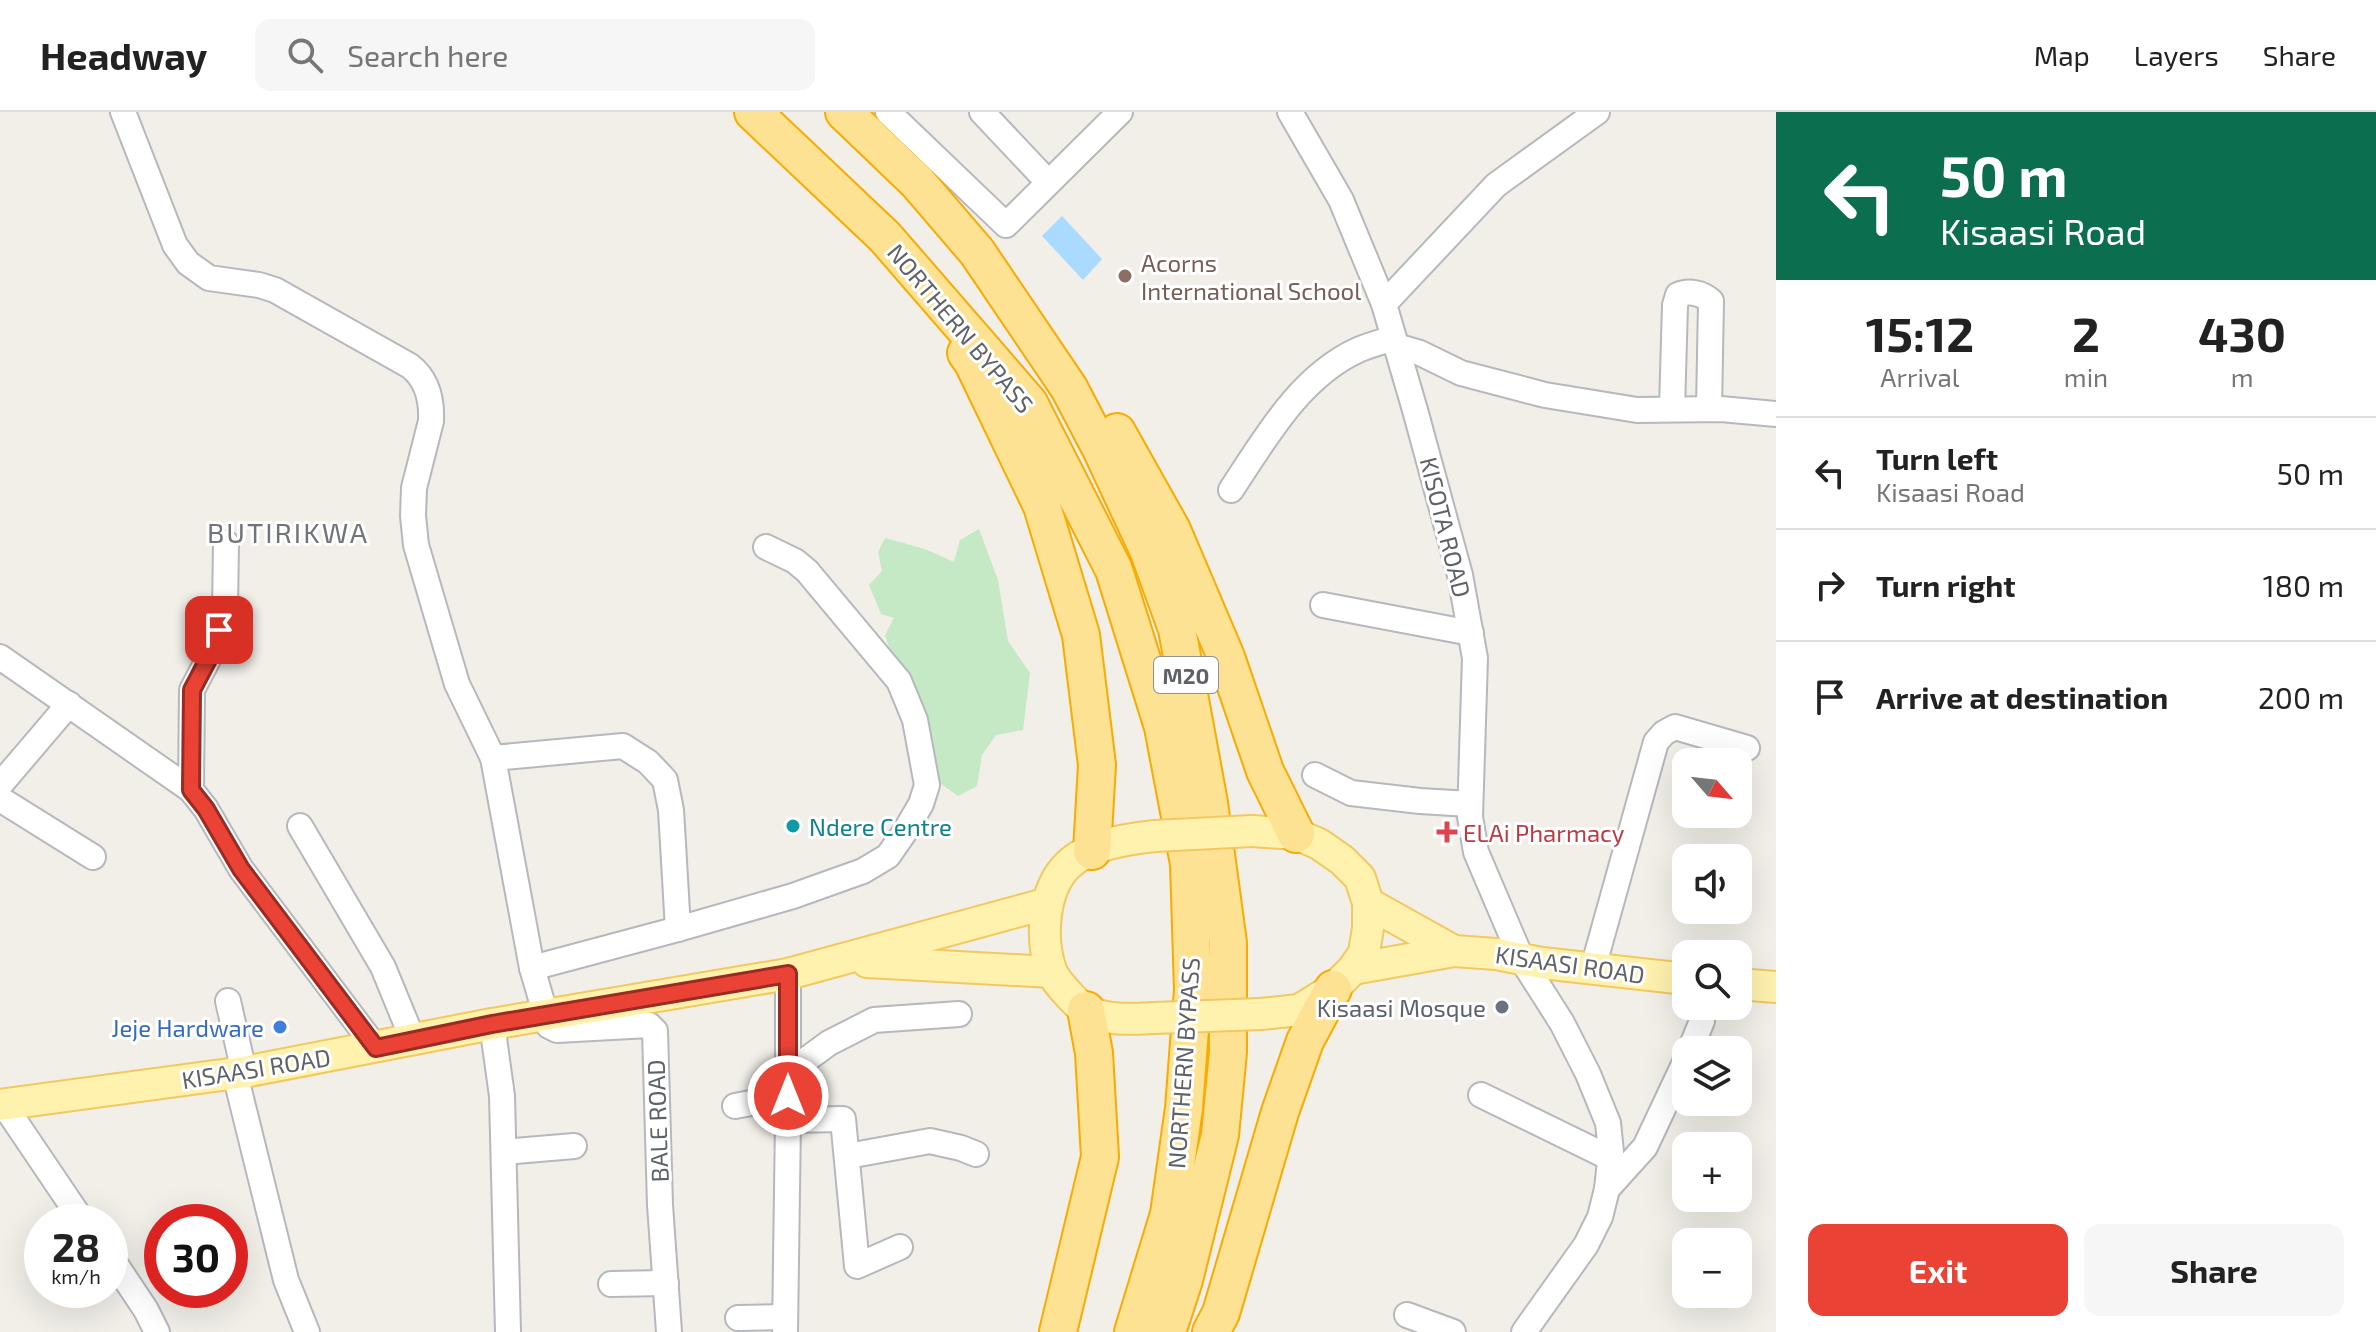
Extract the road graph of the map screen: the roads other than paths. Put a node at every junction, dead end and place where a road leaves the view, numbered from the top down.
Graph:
1 (123, 112) edge
2 (753, 112) edge
3 (844, 112) edge
4 (888, 112) edge
5 (982, 112) edge
6 (1120, 112) edge
7 (1290, 112) edge
8 (1597, 112) edge
9 (1048, 182) junction
10 (885, 237) junction
11 (977, 252) junction
12 (1384, 304) junction
13 (1395, 342) junction
14 (1672, 409) junction
15 (1709, 409) junction
16 (1776, 414) edge
17 (1231, 490) dead end
18 (226, 543) dead end
19 (766, 547) dead end
20 (1323, 605) dead end
21 (1471, 633) junction
22 (0, 657) edge
23 (69, 704) junction
24 (1747, 748) dead end
25 (493, 758) junction
26 (1315, 775) dead end
27 (0, 785) edge
28 (191, 790) junction
29 (0, 799) edge
30 (1470, 804) junction
31 (300, 826) dead end
32 (1296, 834) junction
33 (1092, 851) junction
34 (93, 857) dead end
35 (1368, 903) junction
36 (1045, 904) junction
37 (678, 929) junction
38 (1454, 951) junction
39 (1522, 960) junction
40 (841, 961) junction
41 (532, 968) junction
42 (1593, 968) junction
43 (1051, 972) junction
44 (788, 974) junction
45 (1672, 977) edge
46 (1343, 979) junction
47 (1752, 985) edge
48 (1776, 987) edge
49 (228, 1001) dead end
50 (1086, 1010) junction
51 (959, 1014) dead end
52 (544, 1016) junction
53 (492, 1024) junction
54 (413, 1040) junction
55 (376, 1048) junction
56 (239, 1073) junction
57 (1672, 1090) edge
58 (1481, 1095) dead end
59 (788, 1096) junction
60 (2, 1105) edge
61 (735, 1106) dead end
62 (574, 1146) dead end
63 (504, 1152) junction
64 (976, 1154) dead end
65 (848, 1156) junction
66 (1610, 1158) junction
67 (1607, 1189) junction
68 (71, 1204) edge
69 (900, 1247) dead end
70 (128, 1283) edge
71 (666, 1283) junction
72 (611, 1284) dead end
73 (1407, 1315) dead end
74 (738, 1318) dead end
75 (785, 1325) edge
76 (1534, 1327) edge
77 (157, 1332) edge
78 (307, 1332) edge
79 (508, 1332) edge
80 (669, 1332) edge
81 (1058, 1332) edge
82 (1133, 1332) edge
83 (1167, 1332) edge
84 (1211, 1332) edge
85 (1453, 1332) edge

1 - 25 street
2 - 10 highway, NORTHERN BYPASS / M20
3 - 11 highway, NORTHERN BYPASS / M20
4 - 9 street
5 - 9 street
6 - 9 street
7 - 12 street, KISOTA ROAD
8 - 12 street
10 - 33 highway
10 - 82 highway, NORTHERN BYPASS / M20
11 - 32 highway
11 - 83 highway, NORTHERN BYPASS / M20
12 - 13 street, KISOTA ROAD
13 - 14 street
13 - 17 street
13 - 21 street, KISOTA ROAD
14 - 15 street
14 - 15 street
15 - 16 street
18 - 28 street
19 - 37 street
20 - 21 street
21 - 30 street, KISOTA ROAD
22 - 23 street
23 - 27 street
23 - 28 street
24 - 42 street
25 - 37 street
25 - 41 street
26 - 30 street
28 - 55 street
29 - 34 street
30 - 39 street, KISOTA ROAD
31 - 54 street
32 - 33 main road, bridge
32 - 35 main road
33 - 36 main road
35 - 38 main road
35 - 46 main road
36 - 40 main road, KISAASI ROAD
36 - 43 main road
37 - 41 street
38 - 39 main road, KISAASI ROAD
38 - 46 main road
39 - 42 main road, KISAASI ROAD
39 - 66 street, KISOTA ROAD
40 - 43 main road, KISAASI ROAD
40 - 44 main road, KISAASI ROAD
41 - 52 street
42 - 45 main road, KISAASI ROAD
43 - 50 main road
44 - 52 main road, KISAASI ROAD
44 - 59 street
46 - 50 main road, bridge
46 - 84 highway
47 - 48 main road
49 - 56 street
50 - 81 highway
51 - 59 street
52 - 53 main road, KISAASI ROAD
52 - 71 street, BALE ROAD
53 - 54 main road, KISAASI ROAD
53 - 63 street
54 - 55 main road, KISAASI ROAD
55 - 56 main road, KISAASI ROAD
56 - 60 main road, KISAASI ROAD
56 - 78 street
57 - 67 street
58 - 66 street
59 - 61 street
59 - 65 street
59 - 75 street
60 - 68 street
62 - 63 street
63 - 79 street
64 - 65 street
65 - 69 street
66 - 67 street, KISOTA ROAD
67 - 76 street
70 - 77 street
71 - 72 street
71 - 80 street, BALE ROAD
73 - 85 street
74 - 75 street

